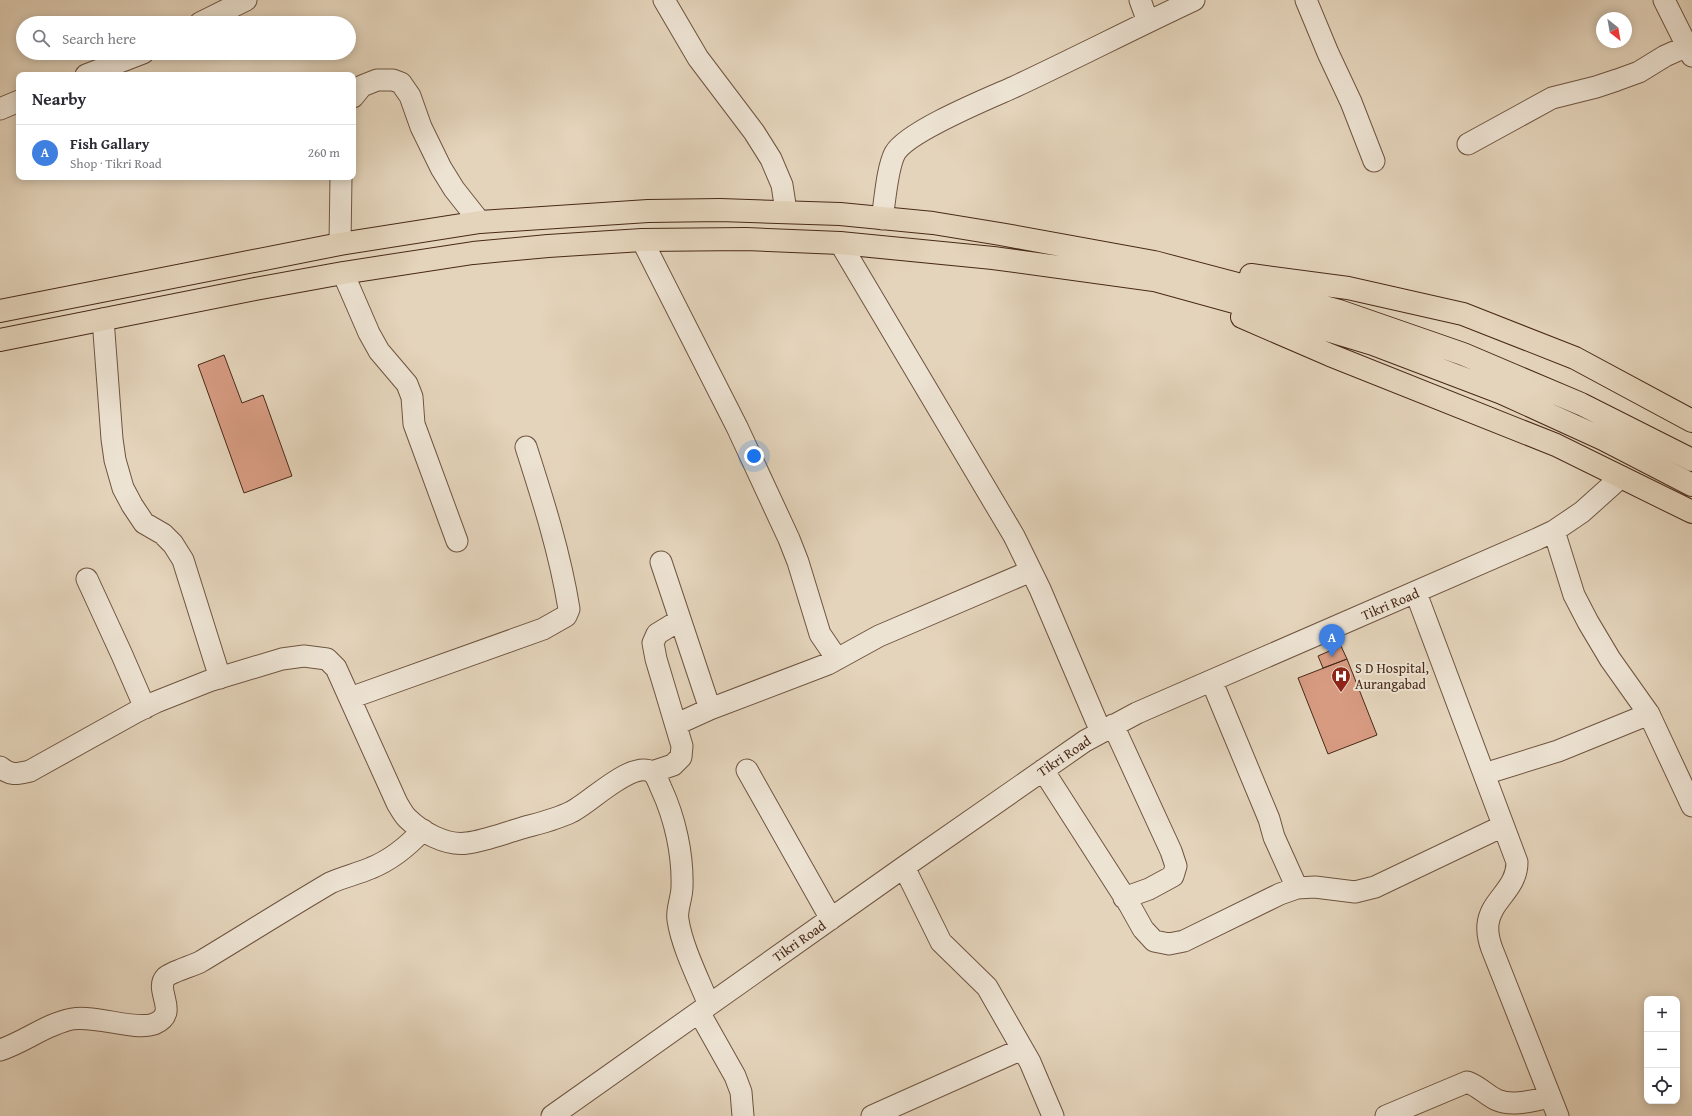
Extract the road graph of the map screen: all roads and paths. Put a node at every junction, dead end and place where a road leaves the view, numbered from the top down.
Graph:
1 (246, 0) edge
2 (664, 0) edge
3 (1140, 0) edge
4 (1194, 0) edge
5 (1306, 0) edge
6 (1664, 0) edge
7 (214, 16) edge
8 (1148, 22) junction
9 (1690, 49) edge
10 (125, 60) edge
11 (94, 72) edge
12 (356, 93) edge
13 (16, 102) edge
14 (0, 109) edge
15 (1468, 144) dead end
16 (1374, 161) dead end
17 (341, 180) edge
18 (786, 212) junction
19 (882, 219) junction
20 (480, 222) junction
21 (642, 240) junction
22 (840, 243) junction
23 (340, 244) junction
24 (1154, 271) junction
25 (343, 273) junction
26 (0, 311) edge
27 (103, 319) junction
28 (0, 340) edge
29 (1692, 421) edge
30 (526, 447) dead end
31 (1692, 460) edge
32 (1621, 477) junction
33 (1692, 485) edge
34 (1692, 512) edge
35 (1554, 530) junction
36 (457, 541) dead end
37 (661, 562) dead end
38 (1031, 571) junction
39 (87, 579) dead end
40 (1416, 593) junction
41 (680, 620) junction
42 (837, 659) junction
43 (220, 678) junction
44 (1212, 682) junction
45 (350, 698) junction
46 (145, 708) junction
47 (710, 709) junction
48 (1649, 714) junction
49 (677, 724) junction
50 (1107, 729) junction
51 (0, 767) edge
52 (747, 770) dead end
53 (1043, 770) junction
54 (652, 772) junction
55 (1484, 774) junction
56 (1692, 806) edge
57 (1503, 826) junction
58 (423, 830) junction
59 (904, 867) junction
60 (1297, 888) junction
61 (1124, 898) junction
62 (831, 919) junction
63 (704, 1008) junction
64 (1022, 1049) junction
65 (0, 1050) edge
66 (1550, 1097) junction
67 (552, 1116) edge
68 (743, 1116) edge
69 (872, 1116) edge
70 (1053, 1116) edge
71 (1386, 1116) edge
72 (1558, 1116) edge

1 - 7 street
2 - 18 street
3 - 8 street
4 - 8 street
5 - 16 street
6 - 9 street
8 - 19 street
9 - 15 street
10 - 11 street
12 - 20 street
13 - 14 street
17 - 23 street
18 - 19 highway
18 - 20 highway
19 - 24 highway
20 - 23 highway
21 - 22 highway
21 - 25 highway
21 - 42 street
22 - 24 highway
22 - 38 street
23 - 26 highway
24 - 29 highway
24 - 31 highway
24 - 32 highway
24 - 33 highway
25 - 27 highway
25 - 36 street
27 - 28 highway
27 - 43 street
30 - 45 street
32 - 34 highway
32 - 35 street, Tikri Road
35 - 40 street, Tikri Road
35 - 48 street
37 - 41 street
38 - 42 street
38 - 50 street
39 - 46 street
40 - 44 street, Tikri Road
40 - 55 street
41 - 47 street
41 - 49 street
42 - 47 street
43 - 45 street
43 - 46 street
44 - 50 street, Tikri Road
44 - 60 street
45 - 58 street
46 - 51 street
47 - 49 street
48 - 55 street
48 - 56 street
49 - 54 street
50 - 53 street, Tikri Road
50 - 61 street
52 - 62 street
53 - 59 street, Tikri Road
53 - 61 street
54 - 58 street
54 - 63 street
55 - 57 street
57 - 60 street
57 - 66 street
58 - 65 street
59 - 62 street, Tikri Road
59 - 64 street
60 - 61 street
62 - 63 street, Tikri Road
63 - 67 street, Tikri Road
63 - 68 street
64 - 69 street
64 - 70 street
66 - 71 street
66 - 72 street

